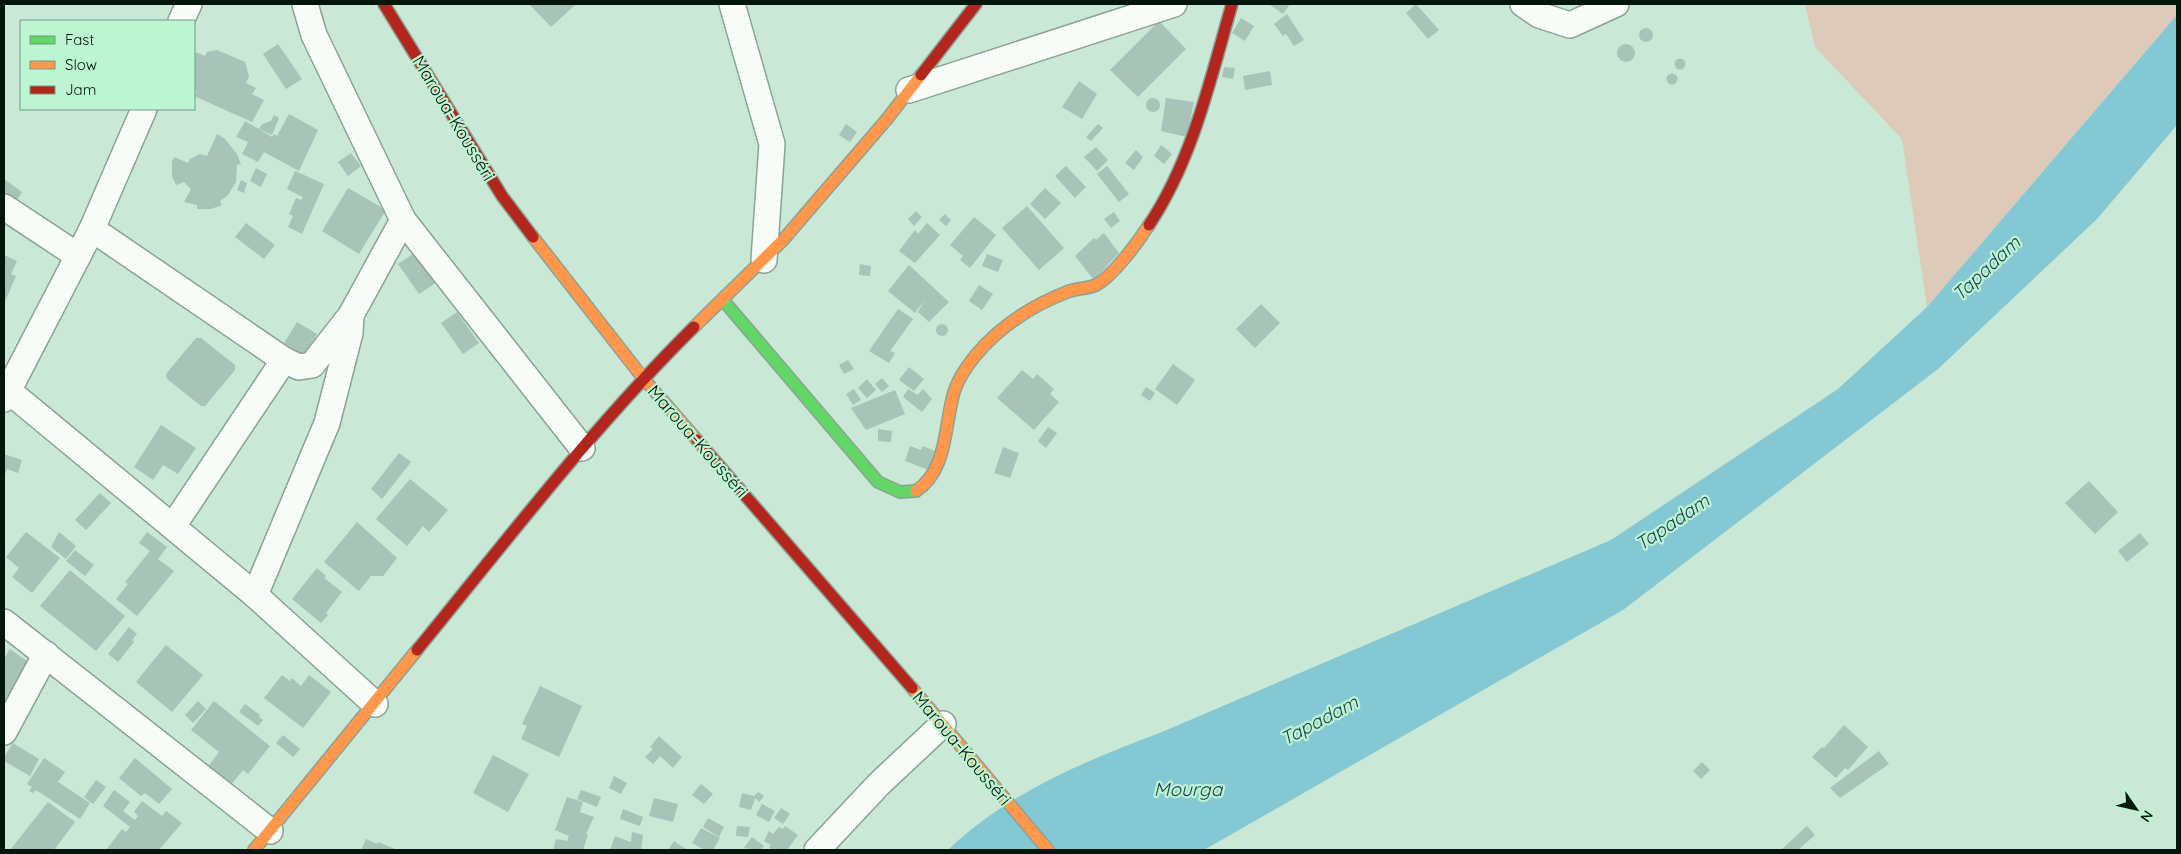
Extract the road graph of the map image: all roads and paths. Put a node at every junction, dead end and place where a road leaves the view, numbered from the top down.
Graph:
1 (189, 4) edge
2 (305, 4) edge
3 (384, 4) edge
4 (732, 4) edge
5 (976, 4) edge
6 (1174, 4) edge
7 (1232, 4) edge
8 (1523, 4) edge
9 (1616, 4) edge
10 (181, 20) edge
11 (909, 90) junction
12 (144, 110) edge
13 (4, 207) edge
14 (404, 220) junction
15 (92, 229) junction
16 (78, 256) junction
17 (764, 260) junction
18 (723, 300) junction
19 (350, 314) junction
20 (284, 360) junction
21 (643, 378) junction
22 (5, 392) edge
23 (582, 448) junction
24 (173, 526) junction
25 (255, 595) junction
26 (4, 622) edge
27 (46, 654) junction
28 (375, 704) junction
29 (943, 724) junction
30 (4, 732) edge
31 (270, 831) junction
32 (254, 850) edge
33 (817, 850) edge
34 (1048, 850) edge

1 - 10 street
2 - 14 street
3 - 21 main road, Maroua-Kousséri
4 - 17 street
5 - 11 main road
6 - 11 street
7 - 18 main road
8 - 9 street
11 - 17 main road
12 - 15 street
13 - 16 street
14 - 19 street
14 - 23 street
15 - 16 street
15 - 20 street
16 - 22 street
17 - 18 main road
18 - 21 main road
19 - 20 street
19 - 25 street
20 - 24 street
21 - 23 main road
21 - 29 main road, Maroua-Kousséri
22 - 24 street
23 - 28 main road
24 - 25 street
25 - 28 street
26 - 27 street
27 - 30 street
27 - 31 street
28 - 31 main road
29 - 33 street
29 - 34 main road, Maroua-Kousséri
31 - 32 main road

